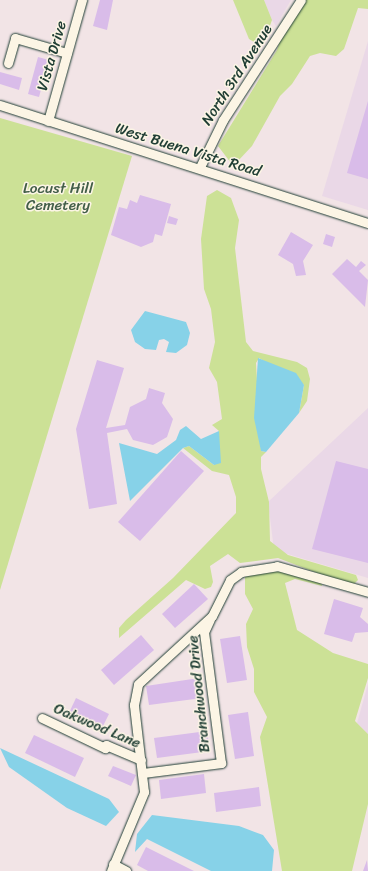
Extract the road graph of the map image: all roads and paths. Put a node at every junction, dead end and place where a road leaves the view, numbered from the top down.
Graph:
1 (82, 0) edge
2 (301, 0) edge
3 (67, 52) junction
4 (8, 63) dead end
5 (0, 105) edge
6 (48, 121) junction
7 (200, 167) junction
8 (368, 223) edge
9 (368, 592) edge
10 (212, 616) junction
11 (42, 718) dead end
12 (141, 760) junction
13 (143, 773) junction
14 (112, 867) edge
15 (126, 871) edge

1 - 3 street, Vista Drive
2 - 7 street, North 3rd Avenue
3 - 4 street
3 - 6 street, Vista Drive
5 - 6 street, West Buena Vista Road
6 - 7 street, West Buena Vista Road
7 - 8 street, West Buena Vista Road
9 - 10 street
10 - 12 street
10 - 13 street, Branchwood Drive
11 - 12 street, Oakwood Lane
12 - 13 street
13 - 14 street
14 - 15 street

